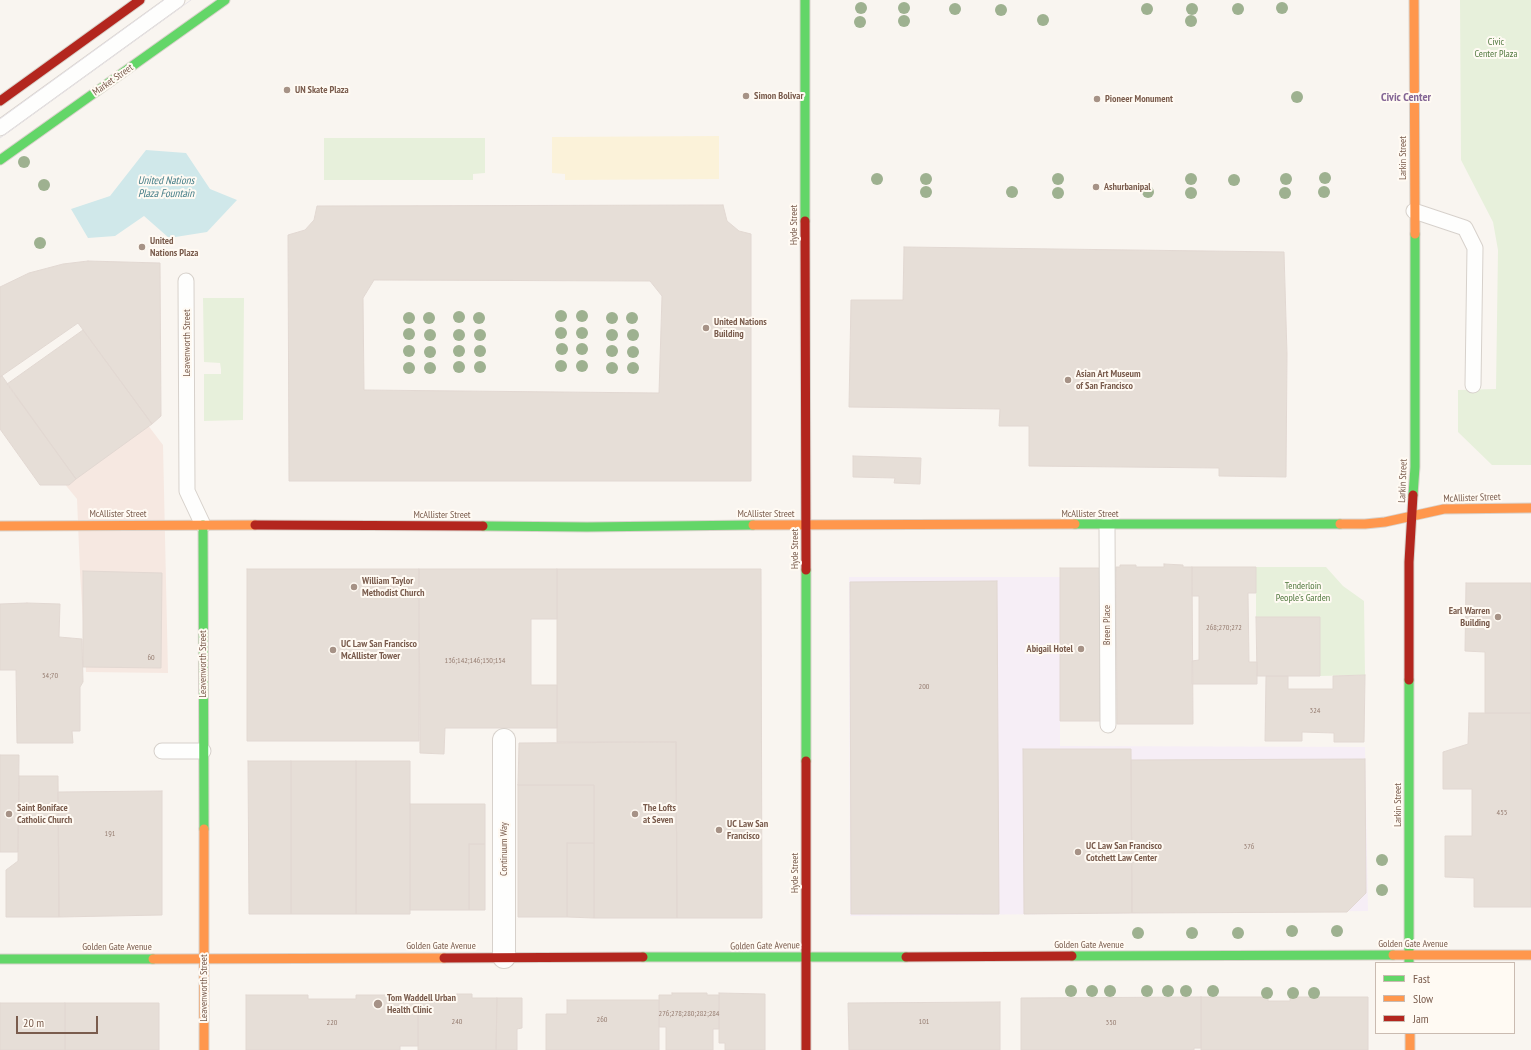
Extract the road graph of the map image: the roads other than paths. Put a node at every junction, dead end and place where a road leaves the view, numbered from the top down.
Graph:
1 (140, 0) edge
2 (177, 0) edge
3 (225, 0) edge
4 (805, 0) edge
5 (1414, 0) edge
6 (0, 101) edge
7 (0, 128) edge
8 (0, 160) edge
9 (1414, 211) junction
10 (186, 281) dead end
11 (1473, 385) dead end
12 (1531, 508) edge
13 (1412, 516) junction
14 (1, 524) edge
15 (203, 525) junction
16 (806, 525) junction
17 (1107, 525) junction
18 (1108, 725) dead end
19 (504, 740) dead end
20 (162, 751) dead end
21 (203, 751) junction
22 (1531, 955) edge
23 (806, 956) junction
24 (504, 957) junction
25 (204, 958) junction
26 (0, 959) edge
27 (1409, 959) edge
28 (1410, 1034) edge
29 (204, 1050) edge
30 (806, 1050) edge
31 (1410, 1050) edge

1 - 6 main road
2 - 7 lane
3 - 8 main road, Market Street
4 - 16 main road, Hyde Street
5 - 9 main road, Larkin Street
9 - 11 lane
9 - 13 main road, Larkin Street
10 - 15 lane, Leavenworth Street
12 - 13 main road, McAllister Street
13 - 17 main road, McAllister Street
13 - 27 main road, Larkin Street
14 - 15 main road, McAllister Street
15 - 16 main road, McAllister Street
15 - 21 main road, Leavenworth Street
16 - 17 main road, McAllister Street
16 - 23 main road, Hyde Street
17 - 18 lane, Breen Place
19 - 24 street, Continuum Way
20 - 21 lane
21 - 25 main road, Leavenworth Street
22 - 27 main road, Golden Gate Avenue
23 - 24 main road, Golden Gate Avenue
23 - 27 main road, Golden Gate Avenue
23 - 30 main road, Hyde Street
24 - 25 main road, Golden Gate Avenue
25 - 26 main road, Golden Gate Avenue
25 - 29 main road, Leavenworth Street
28 - 31 main road

